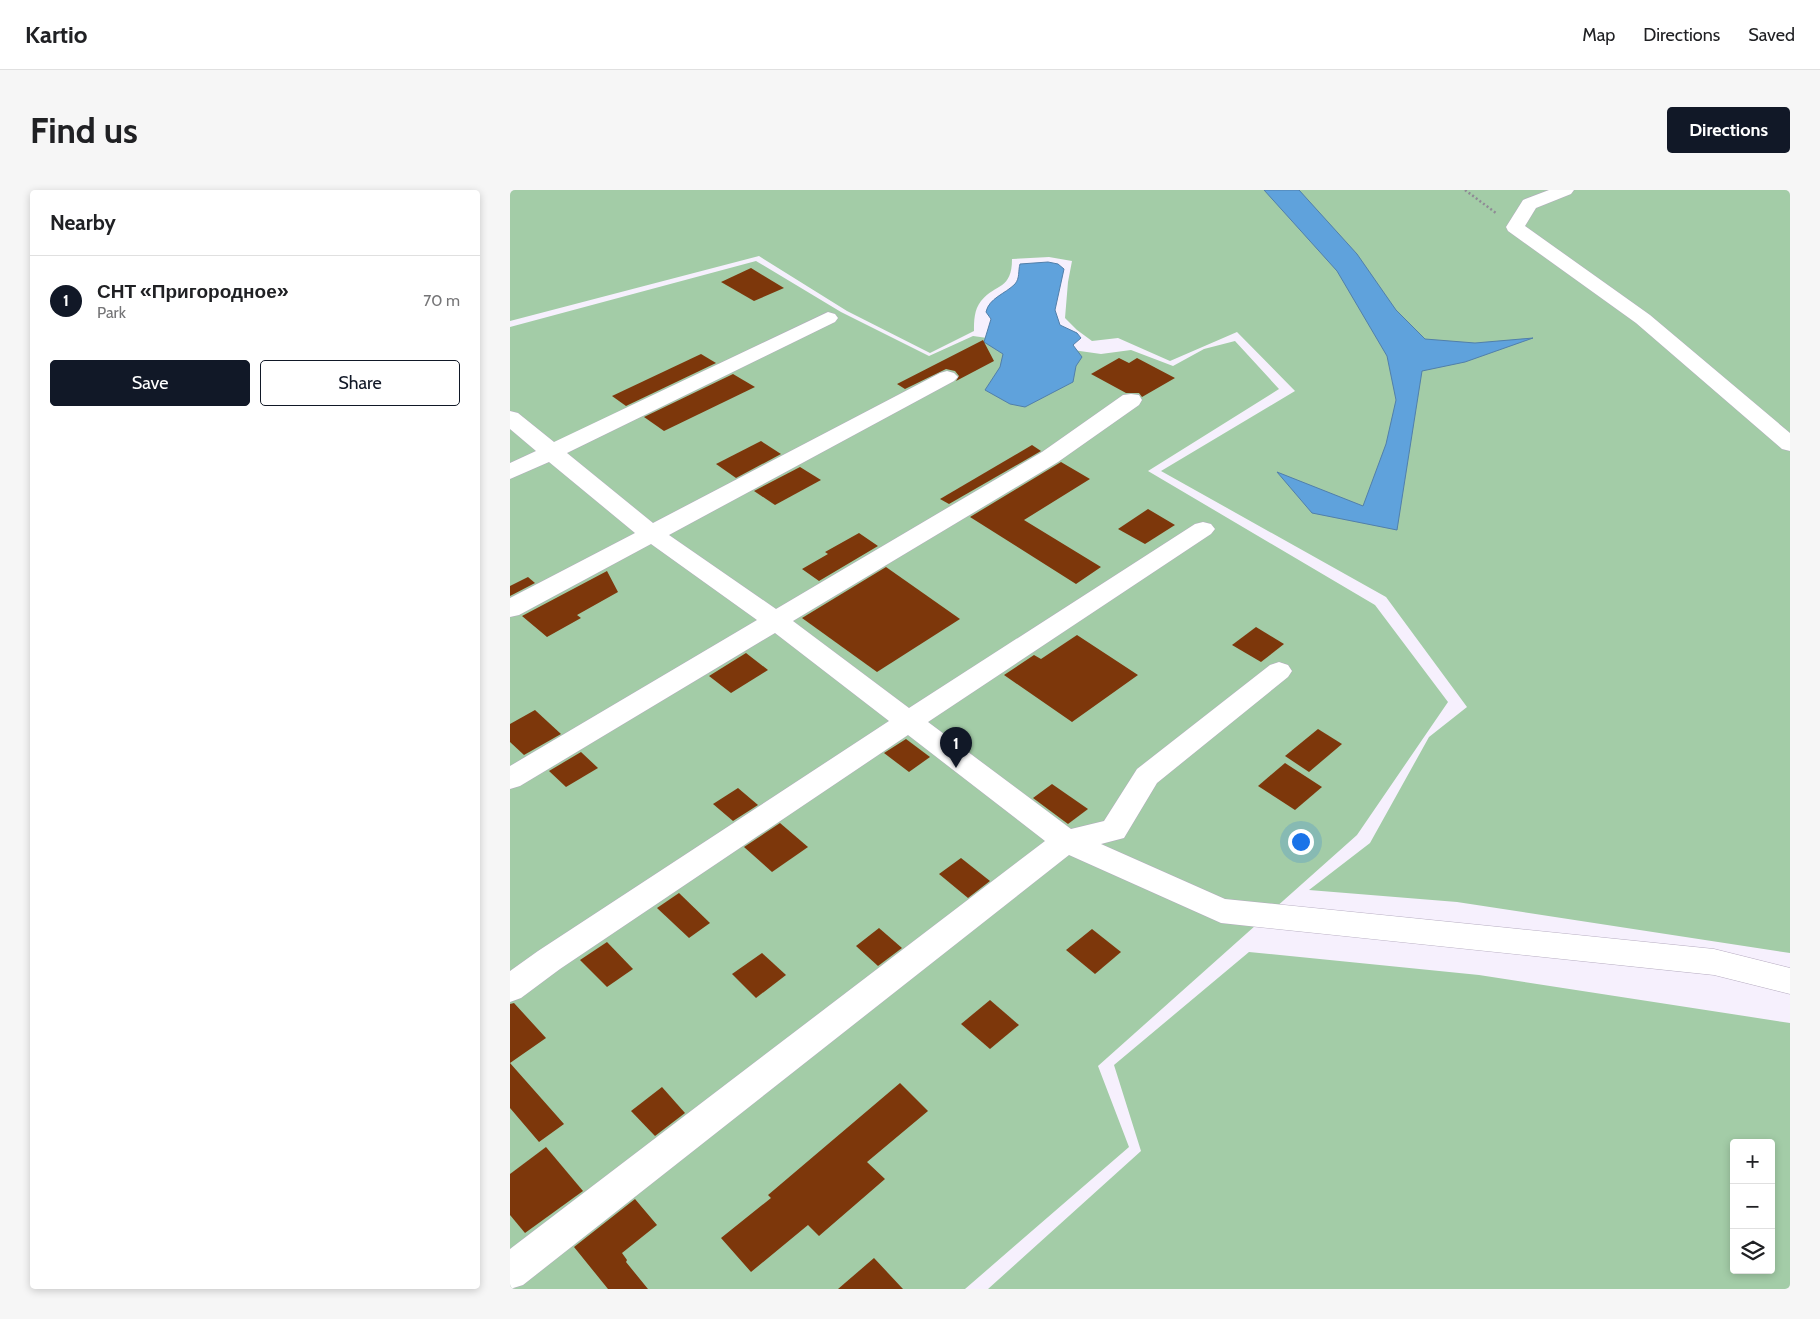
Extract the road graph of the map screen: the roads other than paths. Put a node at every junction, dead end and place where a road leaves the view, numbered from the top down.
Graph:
1 (1566, 190) edge
2 (828, 318) dead end
3 (947, 377) dead end
4 (1131, 400) dead end
5 (510, 418) edge
6 (1790, 444) edge
7 (551, 453) junction
8 (510, 472) edge
9 (1203, 529) dead end
10 (652, 534) junction
11 (510, 609) edge
12 (776, 621) junction
13 (1279, 671) dead end
14 (909, 721) junction
15 (510, 779) edge
16 (1066, 841) junction
17 (1790, 981) edge
18 (510, 989) edge
19 (510, 1272) edge

1 - 6 street
2 - 7 street
3 - 10 street
4 - 12 street
5 - 7 street
7 - 8 street
7 - 10 street
9 - 14 street
10 - 11 street
10 - 12 street
12 - 14 street
12 - 15 street
13 - 16 street
14 - 16 street
14 - 18 street
16 - 17 street
16 - 19 street

